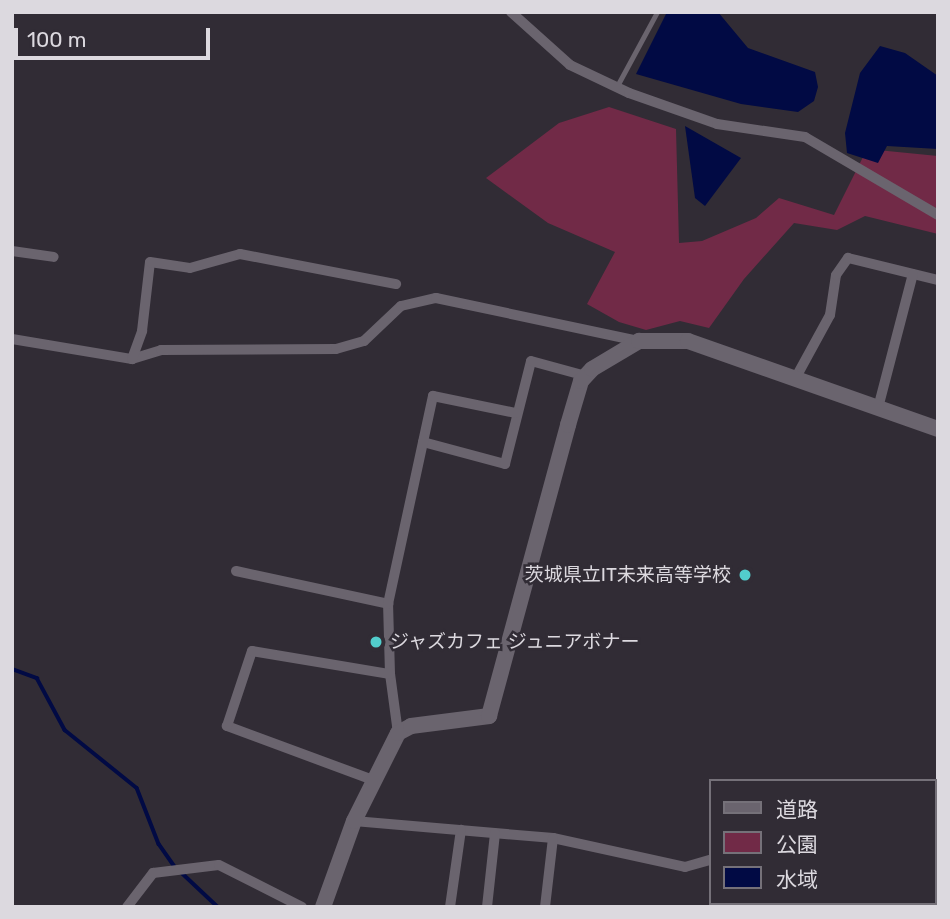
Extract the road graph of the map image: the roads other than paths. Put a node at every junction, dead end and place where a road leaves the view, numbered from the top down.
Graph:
1 (511, 12) edge
2 (657, 12) edge
3 (617, 86) junction
4 (938, 215) edge
5 (12, 251) edge
6 (54, 257) dead end
7 (913, 274) junction
8 (938, 280) edge
9 (396, 284) dead end
10 (12, 340) edge
11 (639, 341) junction
12 (132, 359) junction
13 (586, 376) junction
14 (795, 379) junction
15 (878, 408) junction
16 (516, 413) junction
17 (938, 429) edge
18 (423, 442) junction
19 (236, 571) dead end
20 (388, 604) junction
21 (390, 674) junction
22 (398, 733) junction
23 (373, 780) junction
24 (354, 821) junction
25 (461, 831) junction
26 (495, 834) junction
27 (553, 838) junction
28 (708, 861) edge
29 (127, 907) edge
30 (302, 907) edge
31 (323, 907) edge
32 (450, 907) edge
33 (486, 907) edge
34 (545, 907) edge

1 - 3 street
2 - 3 lane
3 - 4 street
5 - 6 street
7 - 8 street
7 - 14 street
7 - 15 street
9 - 12 street
10 - 12 street
11 - 12 street
11 - 13 street
11 - 14 street
13 - 16 street
13 - 22 street
14 - 15 street
15 - 17 street
16 - 18 street
16 - 18 street
18 - 20 street
19 - 20 street
20 - 21 street
21 - 22 street
21 - 23 street
22 - 23 street
23 - 24 street
24 - 25 street
24 - 31 street
25 - 26 street
25 - 32 street
26 - 27 street
26 - 33 street
27 - 28 street
27 - 34 street
29 - 30 street

